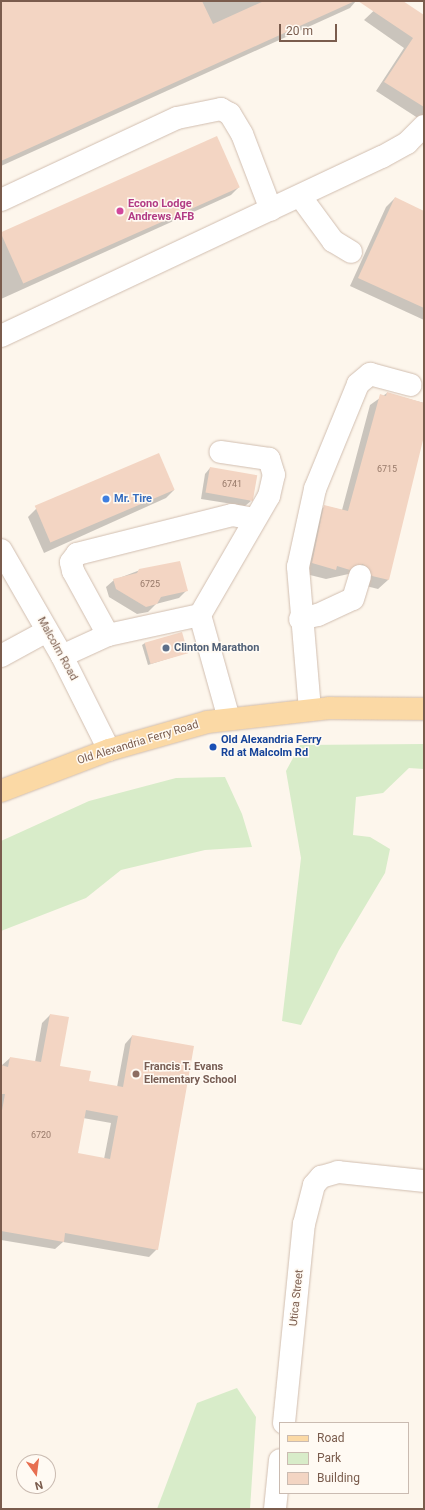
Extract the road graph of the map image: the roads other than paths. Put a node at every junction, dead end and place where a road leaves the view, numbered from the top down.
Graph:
1 (424, 126) edge
2 (300, 196) junction
3 (1, 200) edge
4 (271, 210) junction
5 (351, 252) dead end
6 (1, 336) edge
7 (411, 385) dead end
8 (221, 452) dead end
9 (254, 519) junction
10 (1, 550) edge
11 (360, 576) dead end
12 (200, 615) junction
13 (300, 619) junction
14 (47, 631) junction
15 (108, 635) junction
16 (1, 656) edge
17 (62, 656) junction
18 (424, 709) edge
19 (310, 710) junction
20 (229, 719) junction
21 (109, 750) junction
22 (1, 791) edge
23 (424, 1181) edge
24 (284, 1422) edge
25 (279, 1470) edge
26 (275, 1509) edge

1 - 2 street
2 - 4 street
2 - 5 street
3 - 4 street
4 - 6 street
7 - 13 street
8 - 9 street
9 - 12 street
9 - 15 street
10 - 14 street, Malcolm Road
11 - 13 street
12 - 15 street
12 - 20 street
13 - 19 street
14 - 16 street
14 - 17 street, Malcolm Road
15 - 17 street
17 - 21 street, Malcolm Road
18 - 19 main road, Old Alexandria Ferry Road
19 - 20 main road, Old Alexandria Ferry Road
20 - 21 main road, Old Alexandria Ferry Road
21 - 22 main road, Old Alexandria Ferry Road
23 - 24 street, Utica Street
25 - 26 street

